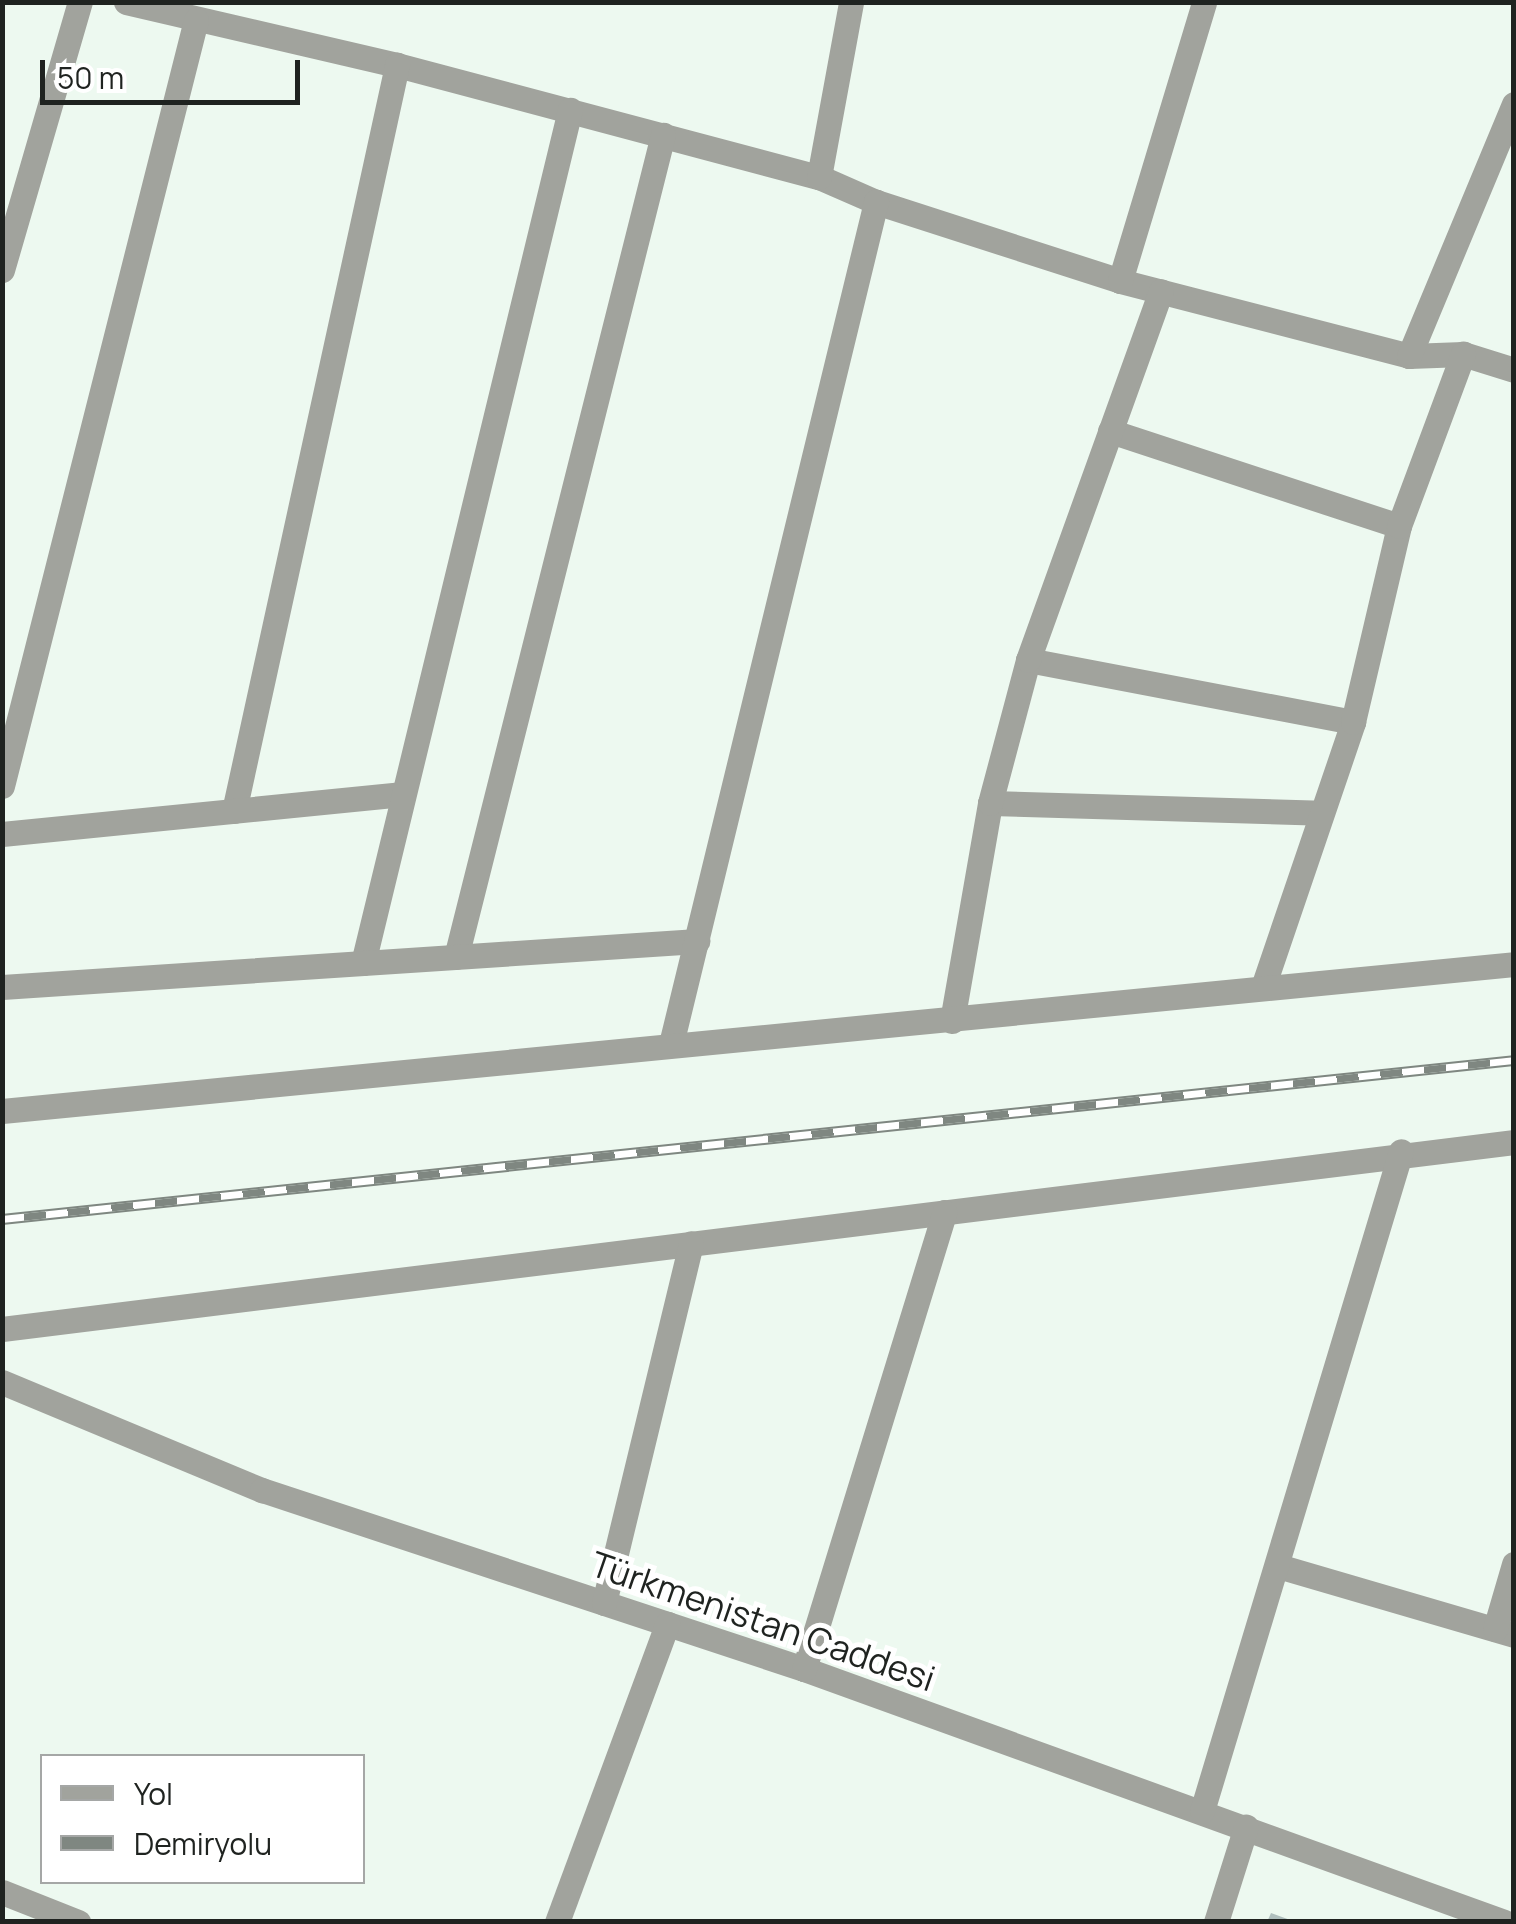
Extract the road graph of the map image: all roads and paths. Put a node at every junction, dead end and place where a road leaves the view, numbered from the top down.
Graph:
1 (80, 2) edge
2 (126, 2) edge
3 (851, 2) edge
4 (1204, 2) edge
5 (196, 20) junction
6 (397, 65) junction
7 (1514, 104) edge
8 (570, 110) junction
9 (663, 135) junction
10 (820, 177) junction
11 (876, 202) junction
12 (2, 270) edge
13 (1120, 281) junction
14 (1161, 291) junction
15 (1463, 354) junction
16 (1409, 356) junction
17 (1514, 370) edge
18 (1110, 431) junction
19 (1399, 526) junction
20 (1028, 660) junction
21 (1352, 722) junction
22 (2, 786) edge
23 (403, 794) junction
24 (990, 803) junction
25 (234, 811) junction
26 (1321, 814) junction
27 (2, 834) edge
28 (697, 941) junction
29 (456, 957) junction
30 (363, 963) junction
31 (1514, 964) edge
32 (1264, 984) junction
33 (2, 987) edge
34 (952, 1021) junction
35 (671, 1044) junction
36 (2, 1111) edge
37 (1514, 1142) edge
38 (1401, 1151) junction
39 (945, 1212) junction
40 (692, 1243) junction
41 (2, 1329) edge
42 (2, 1382) edge
43 (1514, 1564) edge
44 (1278, 1566) junction
45 (604, 1603) junction
46 (667, 1624) junction
47 (1504, 1632) edge
48 (804, 1669) junction
49 (1202, 1811) junction
50 (1246, 1827) junction
51 (2, 1892) edge
52 (78, 1922) edge
53 (557, 1922) edge
54 (1216, 1922) edge
55 (1504, 1922) edge

1 - 12 street
2 - 5 street
3 - 10 street
4 - 13 street
5 - 6 street
5 - 22 street
6 - 8 street
6 - 25 street
7 - 16 street
8 - 9 street
8 - 23 street
9 - 10 street
9 - 29 street
10 - 11 street
11 - 13 street
11 - 28 street
13 - 14 street
14 - 16 street
14 - 18 street
15 - 16 street
15 - 17 street
15 - 19 street
18 - 19 street
18 - 20 street
19 - 21 street
20 - 21 street
20 - 24 street
21 - 26 street
23 - 25 street
23 - 30 street
24 - 26 street
24 - 34 street
25 - 27 street
26 - 32 street
28 - 29 street
28 - 35 street
29 - 30 street
30 - 33 street
31 - 32 street
32 - 34 street
34 - 35 street
35 - 36 street
37 - 38 street
38 - 39 street
38 - 44 street
39 - 40 street
39 - 48 street
40 - 41 street
40 - 45 street
42 - 45 street, Türkmenistan Caddesi
43 - 47 street
44 - 47 street
44 - 49 street
45 - 46 street, Türkmenistan Caddesi
46 - 48 street, Türkmenistan Caddesi
46 - 53 street
48 - 49 street, Türkmenistan Caddesi
49 - 50 street, Türkmenistan Caddesi
50 - 54 street
50 - 55 street, Türkmenistan Caddesi
51 - 52 street

